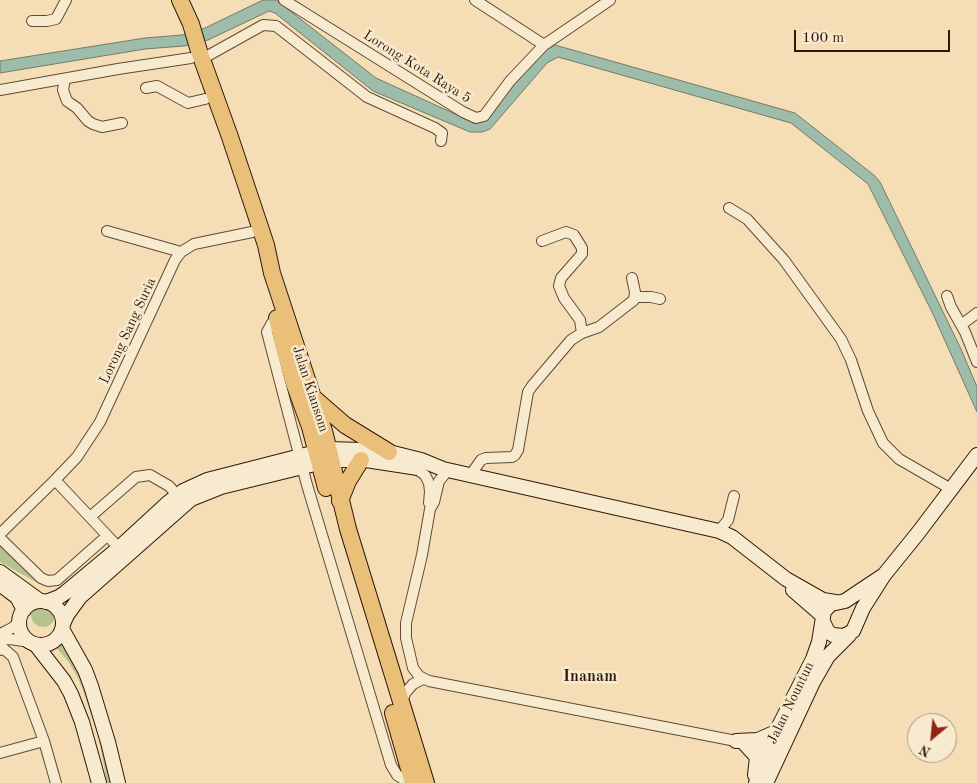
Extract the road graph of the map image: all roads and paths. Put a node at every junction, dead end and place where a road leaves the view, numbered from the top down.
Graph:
1 (66, 0) edge
2 (172, 0) edge
3 (180, 0) edge
4 (284, 0) edge
5 (475, 0) edge
6 (610, 0) edge
7 (32, 21) dead end
8 (186, 26) junction
9 (544, 45) junction
10 (197, 56) junction
11 (65, 79) junction
12 (146, 88) dead end
13 (0, 90) edge
14 (205, 99) junction
15 (122, 123) dead end
16 (442, 141) dead end
17 (729, 208) dead end
18 (107, 231) dead end
19 (252, 232) junction
20 (542, 241) dead end
21 (180, 252) junction
22 (632, 278) dead end
23 (948, 296) dead end
24 (636, 297) junction
25 (660, 299) dead end
26 (977, 313) edge
27 (277, 318) junction
28 (961, 325) junction
29 (582, 332) junction
30 (977, 362) edge
31 (313, 398) junction
32 (389, 452) junction
33 (977, 455) edge
34 (324, 456) junction
35 (361, 460) junction
36 (302, 462) junction
37 (415, 468) junction
38 (444, 475) junction
39 (474, 476) junction
40 (55, 480) junction
41 (951, 489) junction
42 (176, 495) junction
43 (734, 496) dead end
44 (340, 501) junction
45 (430, 509) junction
46 (90, 517) junction
47 (719, 531) junction
48 (0, 536) edge
49 (107, 536) junction
50 (119, 548) junction
51 (0, 572) edge
52 (884, 575) junction
53 (0, 584) edge
54 (43, 602) junction
55 (837, 602) junction
56 (22, 616) junction
57 (823, 619) junction
58 (858, 622) junction
59 (63, 626) junction
60 (0, 634) edge
61 (850, 634) junction
62 (0, 640) edge
63 (33, 643) junction
64 (0, 650) edge
65 (423, 679) junction
66 (813, 682) junction
67 (400, 703) junction
68 (776, 732) junction
69 (44, 741) junction
70 (740, 742) junction
71 (768, 750) junction
72 (0, 753) edge
73 (56, 783) edge
74 (99, 783) edge
75 (118, 783) edge
76 (408, 783) edge
77 (413, 783) edge
78 (426, 783) edge
79 (755, 783) edge
80 (766, 783) edge

1 - 7 street
2 - 8 main road, Jalan Kiansom
3 - 8 main road, Jalan Kiansom
4 - 9 street, Lorong Kota Raya 5
5 - 9 street
6 - 9 street, Lorong Kota Raya 5
8 - 10 main road, Jalan Kiansom
10 - 11 street
10 - 14 main road, Jalan Kiansom
10 - 16 street
10 - 31 main road, Jalan Kiansom
11 - 13 street
11 - 15 street
12 - 14 street
14 - 19 main road, Jalan Kiansom
17 - 41 street
18 - 21 street
19 - 21 street
19 - 27 main road, Jalan Kiansom
20 - 29 street
21 - 40 street, Lorong Sang Suria
22 - 24 street
23 - 28 street
24 - 25 street
24 - 29 street
26 - 28 street
27 - 34 main road, Jalan Kiansom
27 - 36 street
28 - 30 street
29 - 39 street
31 - 32 main road
31 - 34 main road, Jalan Kiansom
32 - 34 street
32 - 39 street
33 - 41 street, Jalan Nountun
34 - 35 street
34 - 36 street
34 - 44 main road, Jalan Kiansom
34 - 77 main road, Jalan Kiansom
35 - 37 street
35 - 44 main road
36 - 42 street
36 - 59 street
36 - 76 street
37 - 38 street
37 - 45 street
38 - 45 street
38 - 57 street
39 - 47 street
40 - 46 street
40 - 48 street, Lorong Sang Suria
41 - 52 street, Jalan Nountun
42 - 46 street
42 - 50 street
43 - 47 street
44 - 67 main road, Jalan Kiansom
45 - 65 street
46 - 49 street
47 - 55 street
48 - 49 street
49 - 50 street
50 - 54 street
51 - 54 street
52 - 55 street, Jalan Nountun
52 - 58 street, Jalan Nountun
53 - 56 street
54 - 56 street
54 - 59 street
55 - 57 street, Jalan Nountun
55 - 58 street
56 - 60 street
56 - 63 street
57 - 61 street
57 - 68 street, Jalan Nountun
58 - 61 street, Jalan Nountun
59 - 63 street
59 - 75 street
61 - 66 street, Jalan Nountun
62 - 63 street
63 - 74 street
64 - 69 street
65 - 67 street
65 - 70 street
66 - 71 street
66 - 80 street, Jalan Nountun
67 - 78 main road, Jalan Kiansom
68 - 70 street
68 - 71 street, Jalan Nountun
69 - 72 street
69 - 73 street
70 - 71 street
70 - 79 street
71 - 79 street, Jalan Nountun

